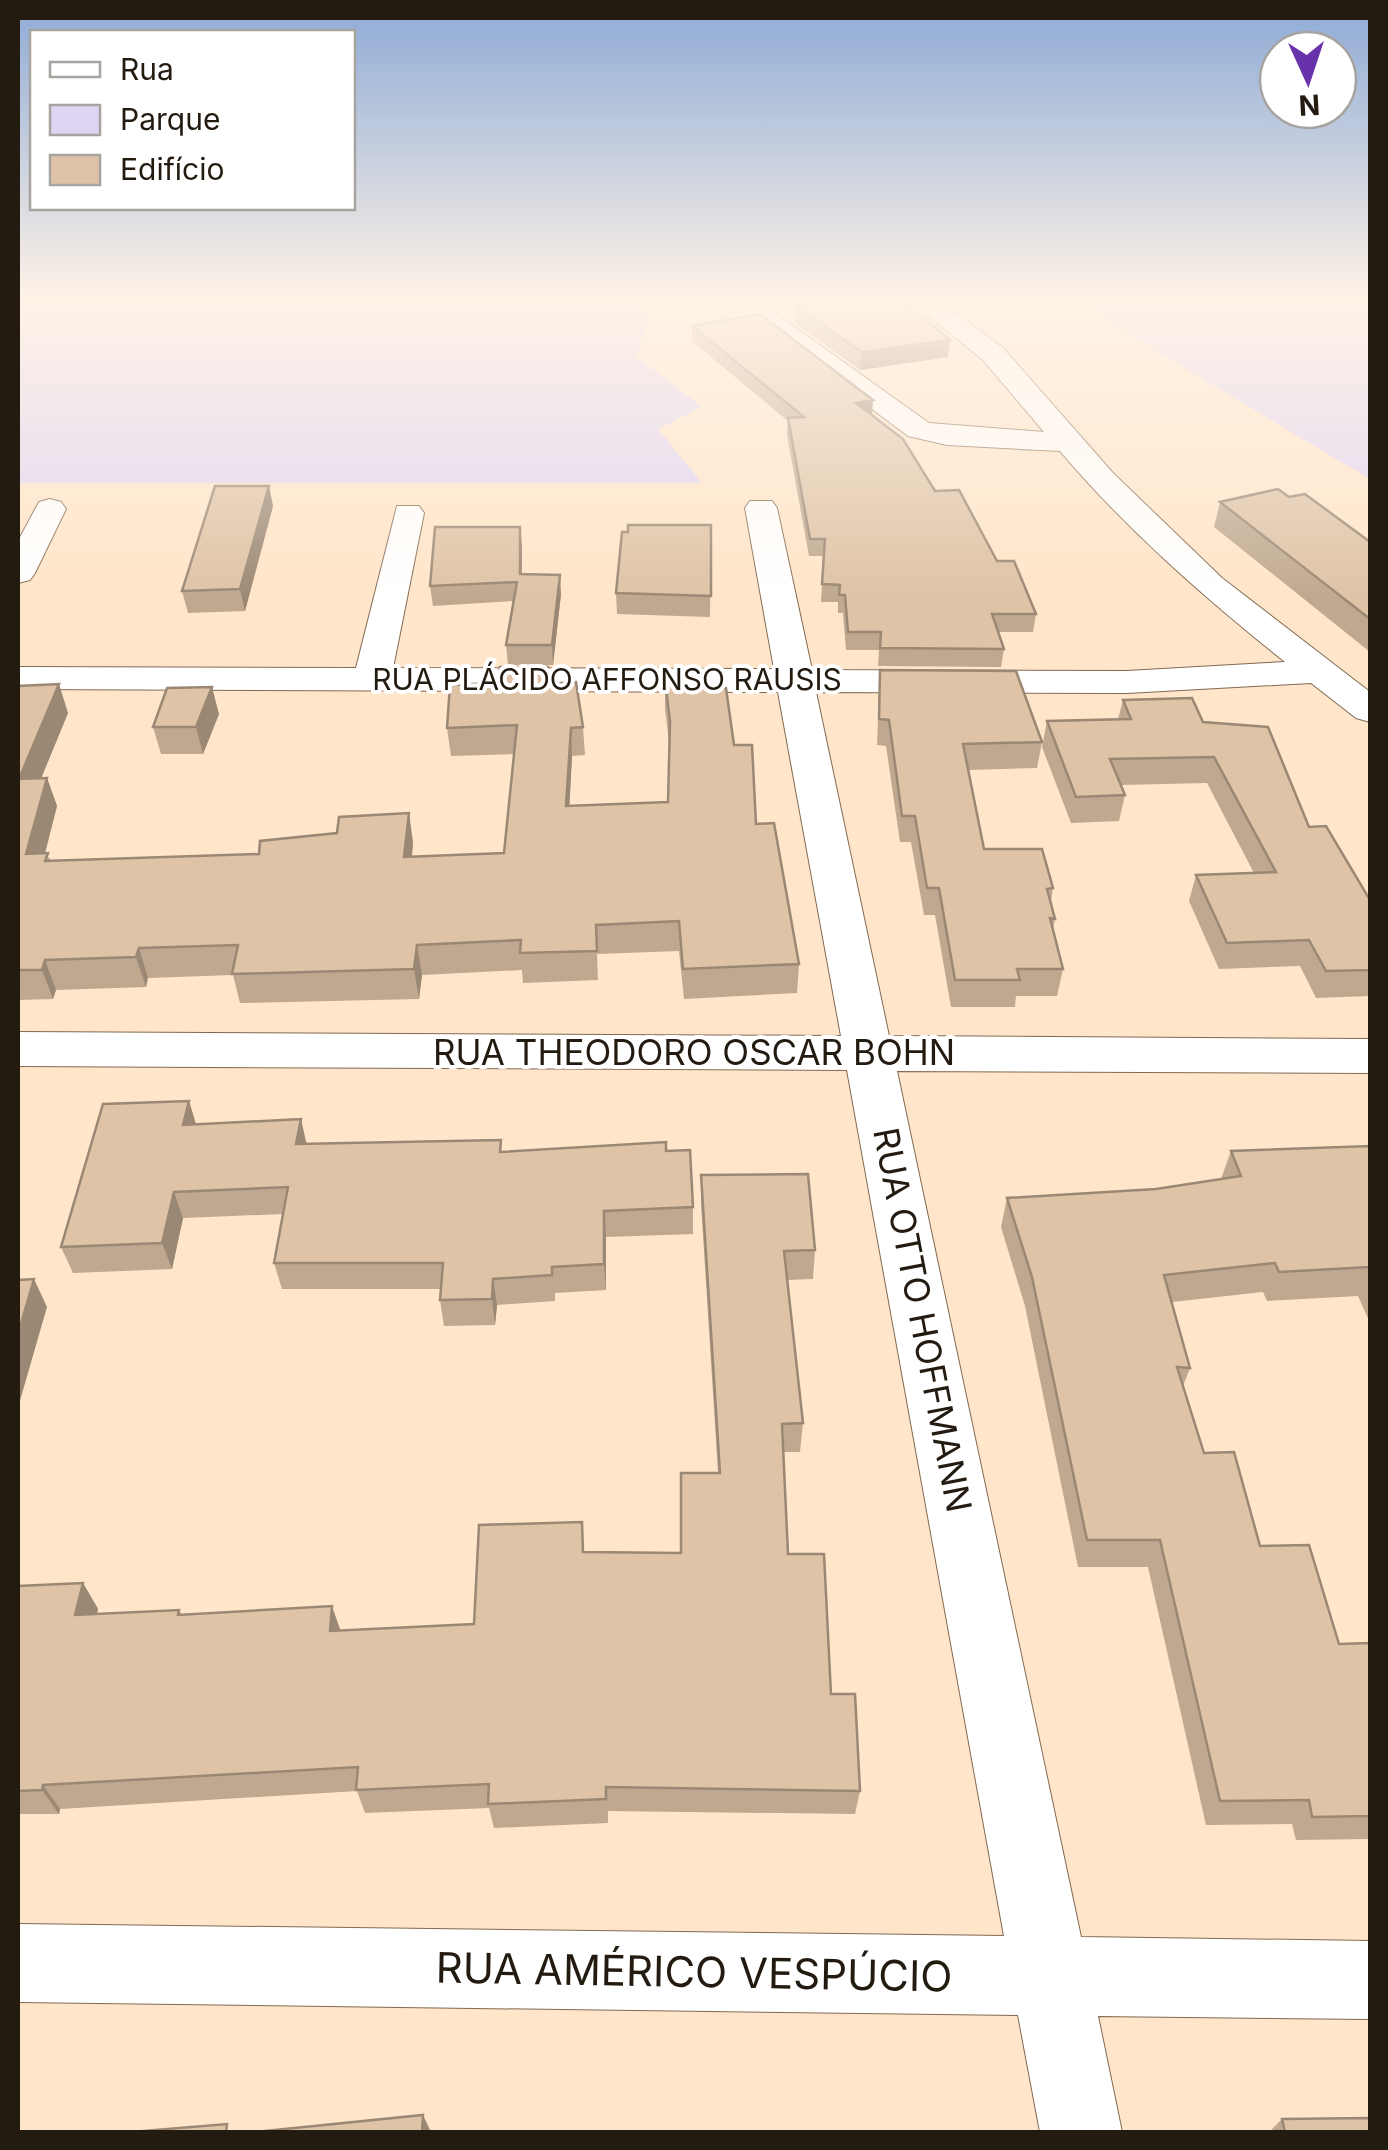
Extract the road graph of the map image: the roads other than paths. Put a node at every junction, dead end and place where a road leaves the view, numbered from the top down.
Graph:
1 (877, 399) edge
2 (1031, 399) edge
3 (1066, 442) junction
4 (762, 508) dead end
5 (50, 509) dead end
6 (408, 513) dead end
7 (18, 574) edge
8 (1316, 671) junction
9 (18, 678) edge
10 (372, 680) junction
11 (795, 681) junction
12 (1370, 710) edge
13 (18, 1049) edge
14 (869, 1054) junction
15 (1370, 1056) edge
16 (18, 1963) edge
17 (1051, 1976) junction
18 (1370, 1980) edge
19 (1082, 2132) edge

1 - 3 street
2 - 3 street
3 - 8 street
4 - 11 street, RUA OTTO HOFFMANN
5 - 7 street
6 - 10 street
8 - 11 street, RUA PLÁCIDO AFFONSO RAUSIS
8 - 12 street
9 - 10 street, RUA PLÁCIDO AFFONSO RAUSIS
10 - 11 street, RUA PLÁCIDO AFFONSO RAUSIS
11 - 14 street, RUA OTTO HOFFMANN
13 - 14 street, RUA THEODORO OSCAR BOHN
14 - 15 street, RUA THEODORO OSCAR BOHN
14 - 17 street, RUA OTTO HOFFMANN
16 - 17 street, RUA AMÉRICO VESPÚCIO
17 - 18 street, RUA AMÉRICO VESPÚCIO
17 - 19 street, RUA OTTO HOFFMANN

